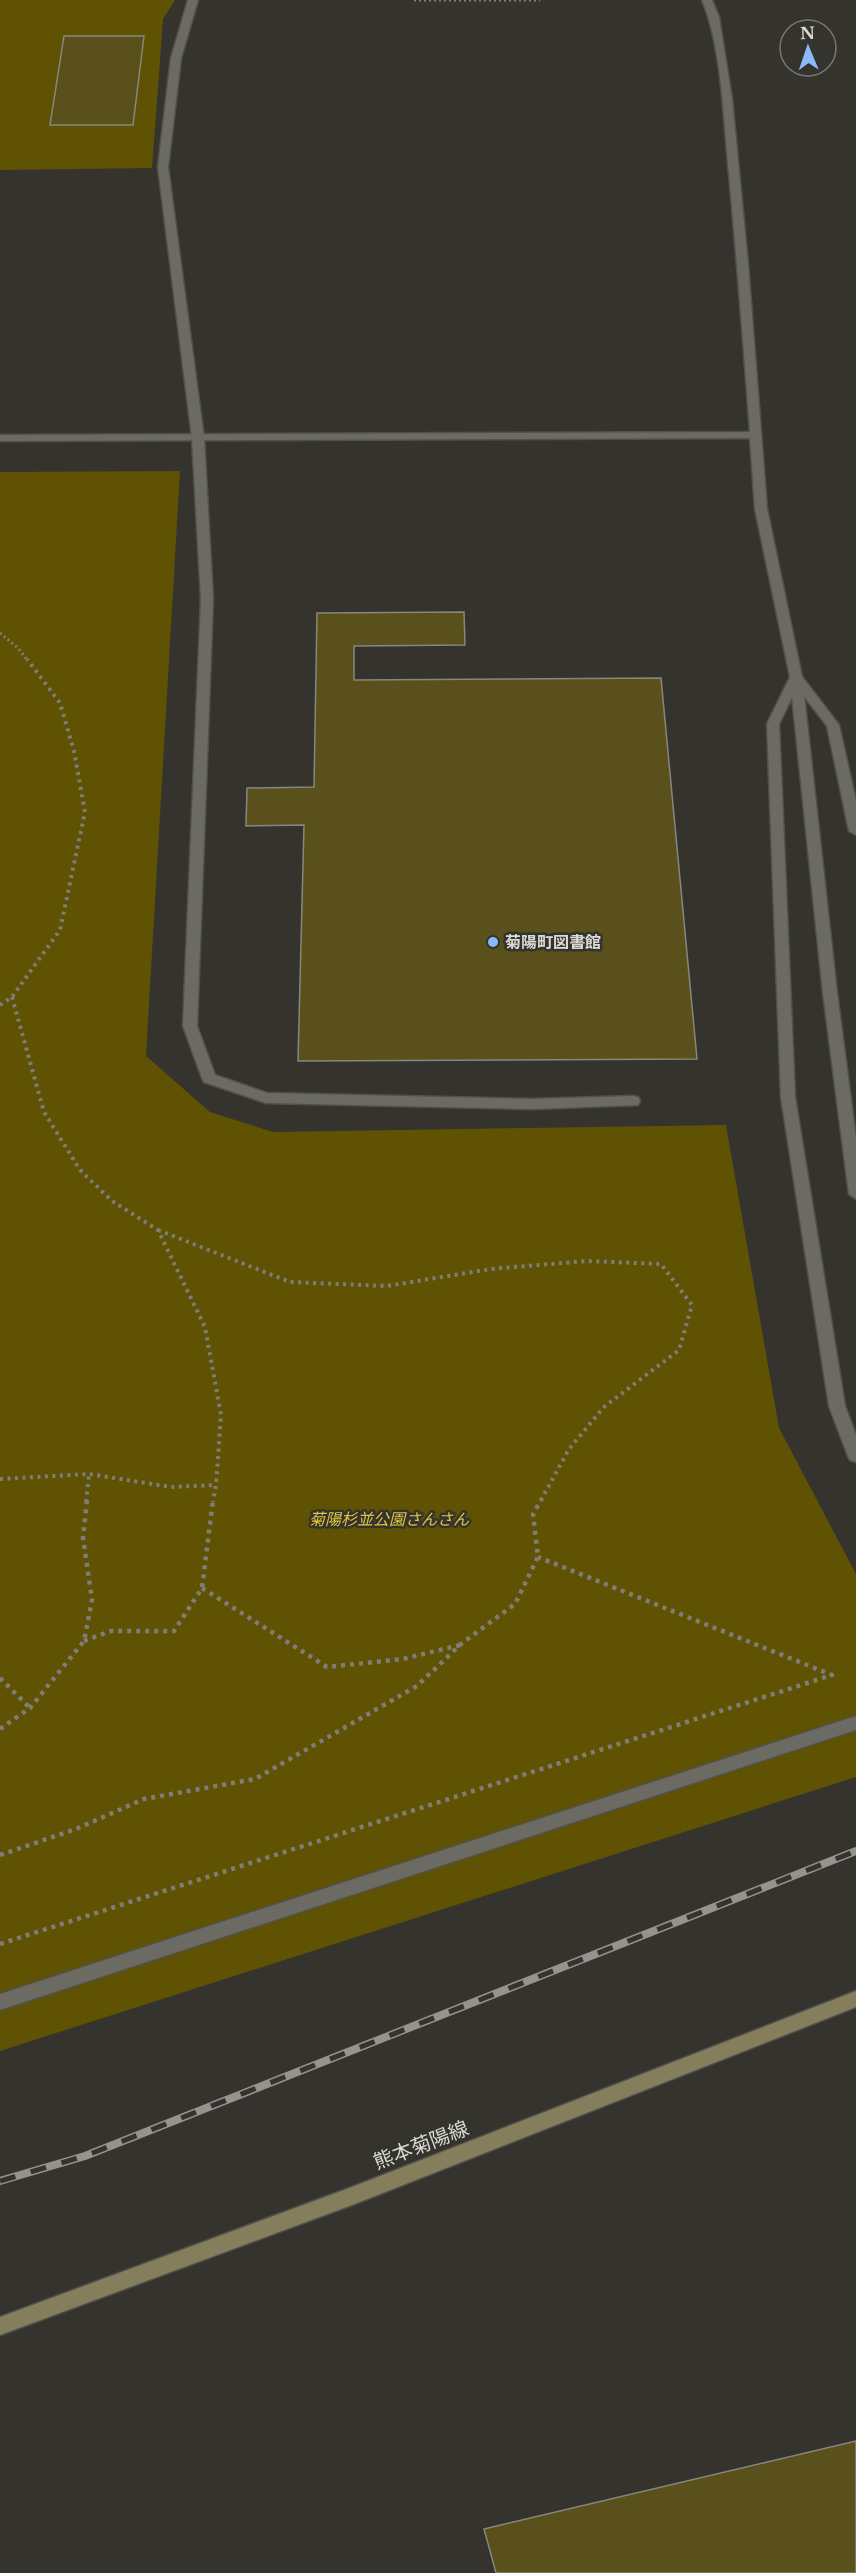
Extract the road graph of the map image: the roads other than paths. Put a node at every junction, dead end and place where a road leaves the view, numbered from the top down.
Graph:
1 (193, 0) edge
2 (707, 0) edge
3 (754, 435) junction
4 (0, 438) edge
5 (198, 438) junction
6 (796, 677) junction
7 (856, 831) edge
8 (633, 1101) dead end
9 (856, 1194) edge
10 (856, 1456) edge
11 (856, 1723) edge
12 (856, 1999) edge
13 (0, 2002) edge
14 (0, 2326) edge

1 - 5 street
2 - 3 street
3 - 5 street
3 - 6 street
4 - 5 street
5 - 8 street
6 - 7 street
6 - 9 street
6 - 10 street
11 - 13 street
12 - 14 main road, 熊本菊陽線

